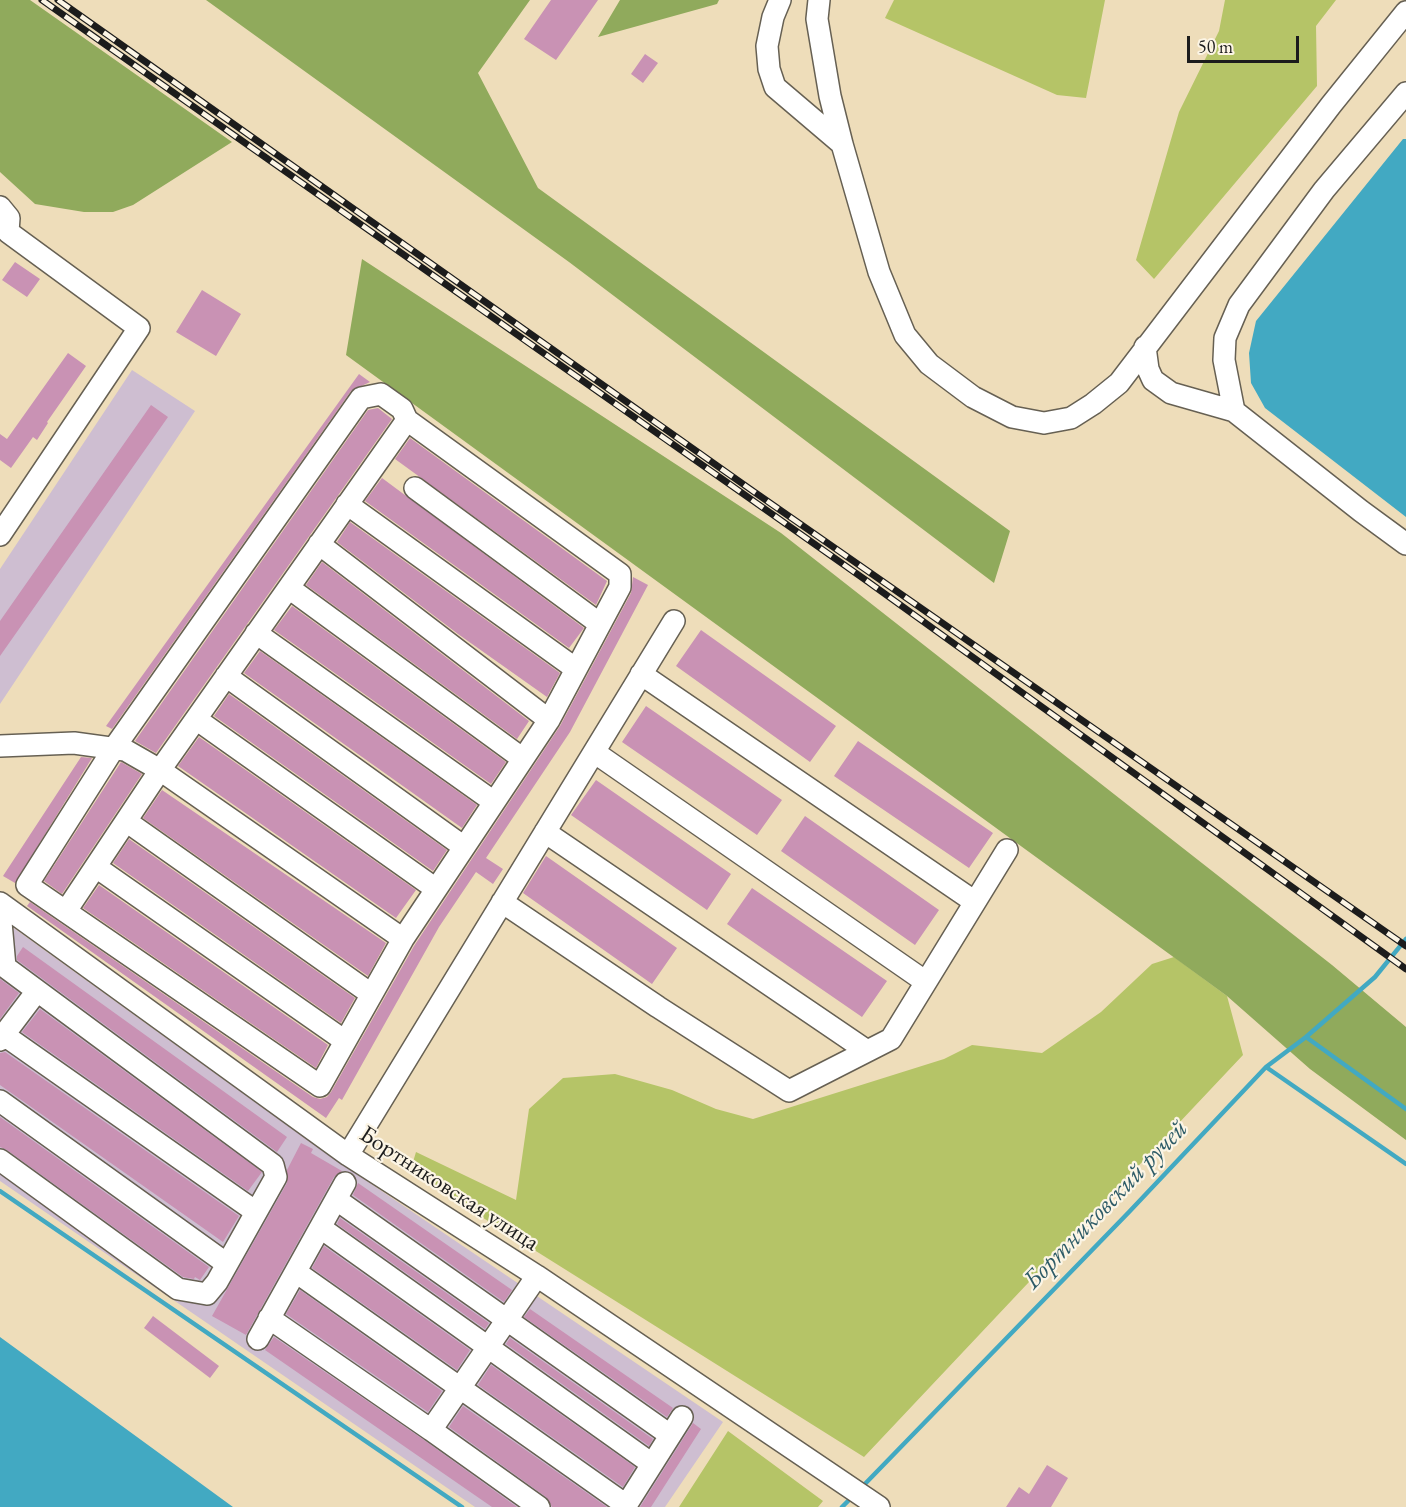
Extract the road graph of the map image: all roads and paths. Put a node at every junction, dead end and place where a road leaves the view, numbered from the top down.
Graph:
1 (780, 0) edge
2 (819, 0) edge
3 (1406, 12) edge
4 (1406, 93) edge
5 (842, 144) junction
6 (0, 207) edge
7 (4, 238) edge
8 (1145, 347) junction
9 (1234, 411) junction
10 (407, 420) junction
11 (415, 488) dead end
12 (347, 504) junction
13 (0, 534) edge
14 (1406, 543) edge
15 (319, 544) junction
16 (289, 588) junction
17 (674, 621) dead end
18 (600, 624) junction
19 (256, 633) junction
20 (576, 669) junction
21 (641, 674) junction
22 (226, 676) junction
23 (196, 719) junction
24 (549, 720) junction
25 (0, 746) edge
26 (114, 748) junction
27 (594, 752) junction
28 (523, 759) junction
29 (160, 770) junction
30 (494, 802) junction
31 (126, 821) junction
32 (545, 832) junction
33 (464, 847) junction
34 (1007, 850) dead end
35 (96, 867) junction
36 (436, 889) junction
37 (502, 902) junction
38 (975, 902) junction
39 (0, 903) edge
40 (0, 911) edge
41 (66, 912) junction
42 (403, 939) junction
43 (2, 947) edge
44 (926, 982) junction
45 (37, 991) junction
46 (371, 994) junction
47 (2, 1038) edge
48 (345, 1041) junction
49 (867, 1051) junction
50 (0, 1101) edge
51 (348, 1155) junction
52 (0, 1160) edge
53 (256, 1212) junction
54 (321, 1228) junction
55 (227, 1263) junction
56 (296, 1272) junction
57 (537, 1275) junction
58 (269, 1318) junction
59 (507, 1319) junction
60 (258, 1339) dead end
61 (487, 1348) junction
62 (459, 1388) junction
63 (682, 1417) dead end
64 (431, 1430) junction
65 (670, 1435) junction
66 (652, 1464) junction
67 (876, 1504) edge
68 (625, 1506) edge
69 (540, 1507) edge

1 - 5 street
2 - 5 street
3 - 8 street
4 - 9 street
5 - 8 street
6 - 7 street
7 - 13 street
8 - 9 street
9 - 14 street
10 - 12 street
10 - 18 street
10 - 26 street
11 - 18 street
12 - 15 street
12 - 20 street
15 - 16 street
15 - 24 street
16 - 19 street
16 - 28 street
17 - 21 street
18 - 20 street
19 - 22 street
19 - 30 street
20 - 24 street
21 - 27 street
21 - 38 street
22 - 23 street
22 - 33 street
23 - 29 street
23 - 36 street
24 - 28 street
25 - 26 street
26 - 29 street
26 - 41 street
27 - 32 street
27 - 44 street
28 - 30 street
29 - 31 street
29 - 42 street
30 - 33 street
31 - 35 street
31 - 46 street
32 - 37 street
32 - 49 street
33 - 36 street
34 - 38 street
35 - 41 street
35 - 48 street
36 - 42 street
37 - 49 street
37 - 51 street
38 - 44 street
39 - 51 street, Бортниковская улица
40 - 43 street
41 - 48 street
42 - 46 street
43 - 45 street
44 - 49 street
45 - 47 street
45 - 53 street
46 - 48 street
47 - 53 street
50 - 55 street
51 - 57 street, Бортниковская улица
52 - 55 street
53 - 55 street
54 - 56 street
54 - 59 street
54 - 61 street
56 - 58 street
56 - 62 street
57 - 59 street
57 - 67 street, Бортниковская улица
58 - 60 street
58 - 64 street
59 - 61 street
59 - 65 street
61 - 62 street
61 - 66 street
62 - 64 street
62 - 68 street
63 - 65 street
64 - 69 street
65 - 66 street
66 - 68 street

